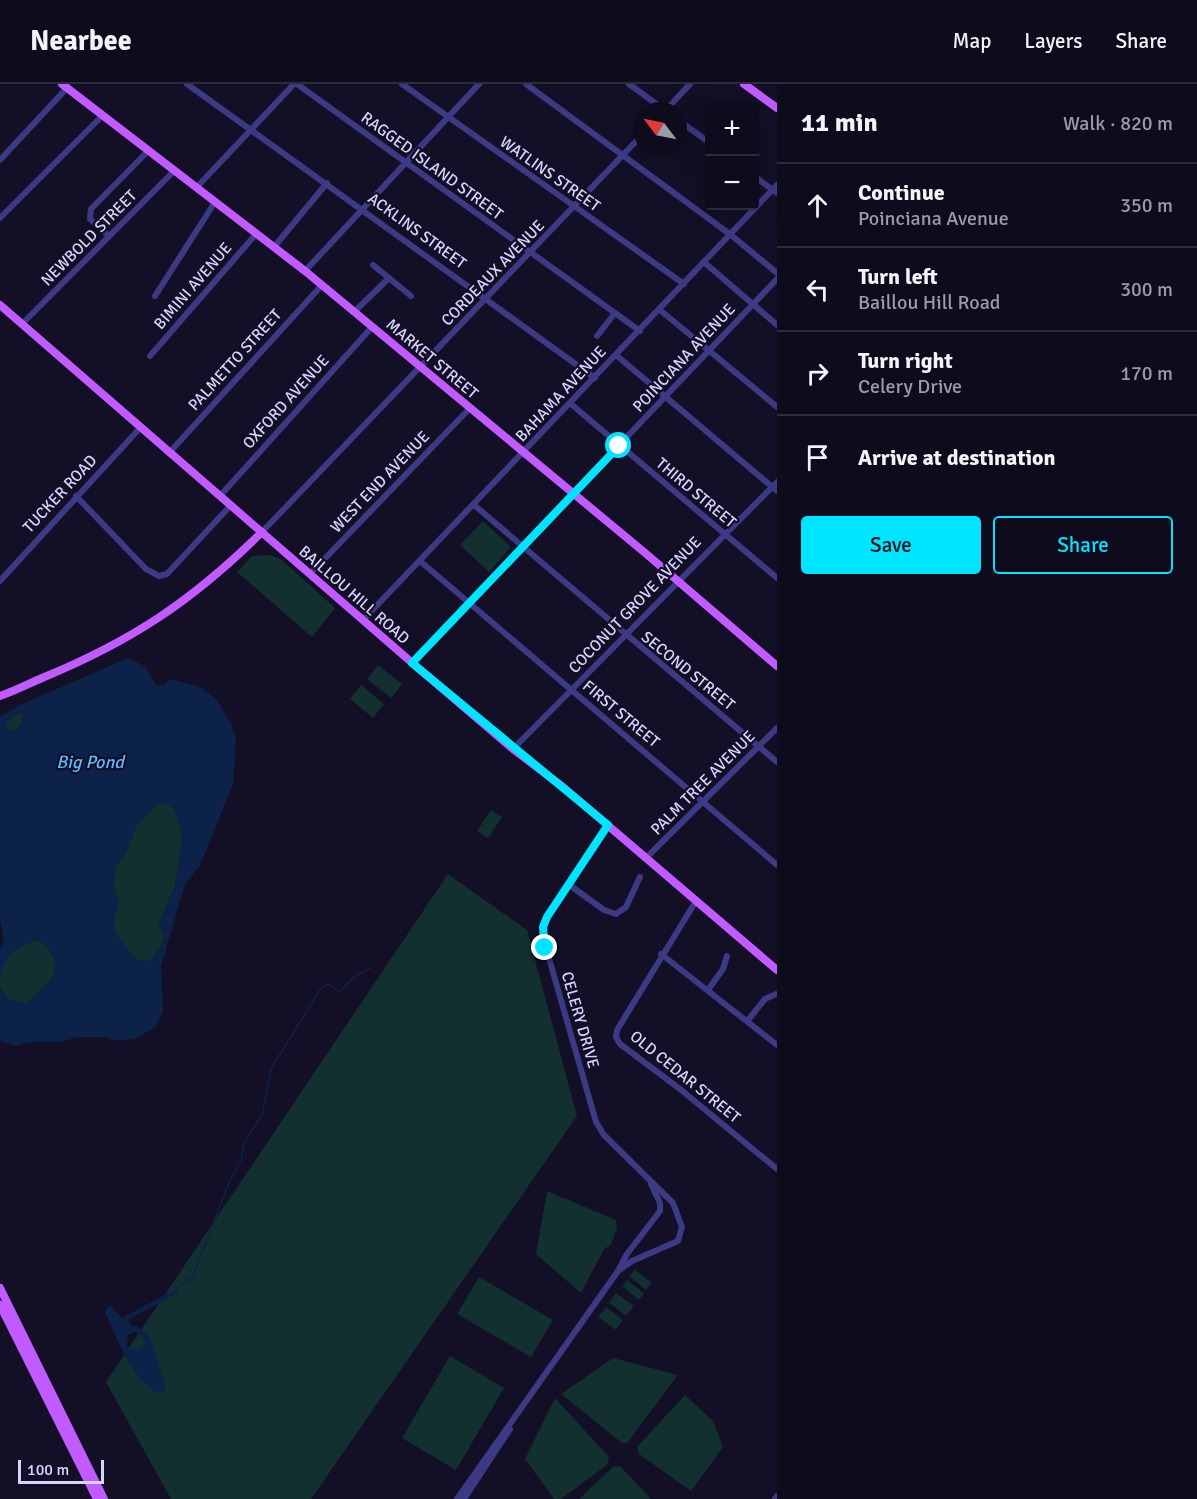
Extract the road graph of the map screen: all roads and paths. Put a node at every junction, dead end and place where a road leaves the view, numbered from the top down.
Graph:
1 (187, 84) edge
2 (295, 84) edge
3 (402, 84) edge
4 (479, 84) edge
5 (526, 84) edge
6 (629, 84) edge
7 (690, 84) edge
8 (744, 84) edge
9 (65, 86) edge
10 (653, 102) edge
11 (673, 102) edge
12 (777, 108) edge
13 (103, 115) junction
14 (447, 118) junction
15 (687, 126) edge
16 (250, 129) junction
17 (705, 139) edge
18 (633, 144) edge
19 (149, 150) junction
20 (622, 156) junction
21 (0, 160) edge
22 (405, 162) junction
23 (175, 170) junction
24 (759, 179) edge
25 (327, 183) junction
26 (196, 188) junction
27 (776, 189) edge
28 (215, 202) junction
29 (573, 208) junction
30 (363, 209) junction
31 (0, 218) edge
32 (256, 234) junction
33 (731, 235) junction
34 (108, 236) junction
35 (274, 247) junction
36 (530, 254) junction
37 (705, 263) junction
38 (373, 264) dead end
39 (305, 271) junction
40 (777, 273) edge
41 (388, 278) junction
42 (777, 279) edge
43 (684, 284) junction
44 (322, 285) junction
45 (155, 296) dead end
46 (411, 296) dead end
47 (487, 300) junction
48 (753, 304) junction
49 (0, 305) edge
50 (660, 310) junction
51 (354, 312) junction
52 (615, 313) junction
53 (22, 324) junction
54 (777, 325) edge
55 (372, 327) junction
56 (640, 331) junction
57 (597, 336) dead end
58 (709, 350) junction
59 (616, 355) junction
60 (150, 356) dead end
61 (421, 368) junction
62 (595, 378) junction
63 (664, 398) junction
64 (571, 404) junction
65 (777, 407) edge
66 (470, 408) junction
67 (140, 428) junction
68 (619, 446) junction
69 (524, 452) junction
70 (169, 453) junction
71 (775, 486) edge
72 (574, 494) junction
73 (76, 496) junction
74 (220, 496) junction
75 (474, 505) junction
76 (231, 506) junction
77 (262, 532) junction
78 (723, 533) junction
79 (523, 548) junction
80 (420, 561) junction
81 (310, 574) junction
82 (777, 578) edge
83 (0, 581) edge
84 (678, 582) junction
85 (468, 603) junction
86 (363, 620) junction
87 (625, 636) junction
88 (412, 663) junction
89 (777, 666) edge
90 (571, 690) junction
91 (10, 693) junction
92 (0, 696) edge
93 (0, 702) edge
94 (777, 728) edge
95 (759, 746) junction
96 (513, 749) junction
97 (777, 762) edge
98 (704, 801) junction
99 (608, 825) junction
100 (647, 857) junction
101 (777, 865) edge
102 (640, 877) dead end
103 (568, 884) junction
104 (696, 901) junction
105 (662, 954) junction
106 (727, 956) dead end
107 (777, 970) edge
108 (708, 990) junction
109 (776, 994) edge
110 (748, 1020) junction
111 (777, 1045) edge
112 (777, 1169) edge
113 (650, 1184) junction
114 (618, 1271) junction
115 (0, 1288) edge
116 (0, 1305) edge
117 (519, 1413) junction
118 (98, 1499) edge
119 (104, 1499) edge
120 (457, 1499) edge
121 (464, 1499) edge

1 - 16 street, ACKLINS STREET
2 - 16 street
2 - 22 street, RAGGED ISLAND STREET
3 - 14 street, WATLINS STREET
4 - 14 street
5 - 20 street
6 - 10 street
7 - 11 street
8 - 12 main road
9 - 13 main road, MARKET STREET
9 - 21 street
13 - 19 main road, MARKET STREET
13 - 31 street
14 - 22 street
14 - 29 street, WATLINS STREET
15 - 17 street
16 - 25 street, ACKLINS STREET
16 - 26 street
18 - 20 street, CORDEAUX AVENUE
19 - 23 main road, MARKET STREET
19 - 34 street
20 - 29 street, CORDEAUX AVENUE
20 - 33 street
22 - 30 street
22 - 36 street, RAGGED ISLAND STREET
23 - 26 main road, MARKET STREET
23 - 34 street, NEWBOLD STREET
24 - 27 street
25 - 30 street, ACKLINS STREET
25 - 35 street
26 - 28 main road, MARKET STREET
27 - 33 street, BAHAMA AVENUE
28 - 32 main road, MARKET STREET
28 - 45 street
29 - 36 street, CORDEAUX AVENUE
29 - 43 street, WATLINS STREET
30 - 39 street
30 - 47 street, ACKLINS STREET
32 - 35 main road, MARKET STREET
32 - 60 street, BIMINI AVENUE
33 - 37 street, BAHAMA AVENUE
33 - 40 street
34 - 53 street, NEWBOLD STREET
35 - 39 main road, MARKET STREET
36 - 47 street, CORDEAUX AVENUE
36 - 52 street, RAGGED ISLAND STREET
37 - 43 street, BAHAMA AVENUE
37 - 48 street
38 - 41 street
39 - 44 main road, MARKET STREET
41 - 46 street
41 - 51 street
42 - 48 street, POINCIANA AVENUE
43 - 50 street, BAHAMA AVENUE
44 - 51 main road, MARKET STREET
44 - 70 street, PALMETTO STREET
47 - 61 street, CORDEAUX AVENUE
47 - 62 street, ACKLINS STREET
48 - 54 street
48 - 58 street, POINCIANA AVENUE
49 - 53 main road, BAILLOU HILL ROAD
50 - 56 street, BAHAMA AVENUE
50 - 58 street
51 - 55 main road, MARKET STREET
52 - 56 street, RAGGED ISLAND STREET
52 - 57 street
53 - 67 main road, BAILLOU HILL ROAD
55 - 61 main road, MARKET STREET
55 - 74 street, OXFORD AVENUE
56 - 59 street, BAHAMA AVENUE
58 - 63 street, POINCIANA AVENUE
58 - 65 street
59 - 62 street, BAHAMA AVENUE
59 - 63 street
61 - 66 main road, MARKET STREET
61 - 77 street, CORDEAUX AVENUE
62 - 64 street, BAHAMA AVENUE
63 - 68 street, POINCIANA AVENUE
63 - 71 street
64 - 68 street, THIRD STREET
64 - 69 street, BAHAMA AVENUE
66 - 69 main road, MARKET STREET
66 - 81 street, WEST END AVENUE
67 - 70 main road, BAILLOU HILL ROAD
67 - 73 street, TUCKER ROAD
68 - 72 street, POINCIANA AVENUE
68 - 78 street, THIRD STREET
69 - 72 main road, MARKET STREET
69 - 75 street, BAHAMA AVENUE
70 - 74 main road, BAILLOU HILL ROAD
71 - 78 street, COCONUT GROVE AVENUE
72 - 79 street, POINCIANA AVENUE
72 - 84 main road, MARKET STREET
73 - 76 street
73 - 83 street, TUCKER ROAD
74 - 76 main road, BAILLOU HILL ROAD
75 - 79 street, SECOND STREET
75 - 80 street, BAHAMA AVENUE
76 - 77 main road, BAILLOU HILL ROAD
77 - 81 main road, BAILLOU HILL ROAD
77 - 91 main road
78 - 82 street, THIRD STREET
78 - 84 street, COCONUT GROVE AVENUE
79 - 85 street, POINCIANA AVENUE
79 - 87 street, SECOND STREET
80 - 85 street, FIRST STREET
80 - 86 street, BAHAMA AVENUE
81 - 86 main road, BAILLOU HILL ROAD
84 - 87 street, COCONUT GROVE AVENUE
84 - 89 main road, MARKET STREET
85 - 88 street, POINCIANA AVENUE
85 - 90 street, FIRST STREET
86 - 88 main road, BAILLOU HILL ROAD
87 - 90 street, COCONUT GROVE AVENUE
87 - 95 street, SECOND STREET
88 - 96 main road, BAILLOU HILL ROAD
90 - 96 street, COCONUT GROVE AVENUE
90 - 98 street, FIRST STREET
91 - 92 main road
91 - 93 main road
94 - 95 street, PALM TREE AVENUE
95 - 97 street, SECOND STREET
95 - 98 street, PALM TREE AVENUE
96 - 99 main road, BAILLOU HILL ROAD
98 - 100 street, PALM TREE AVENUE
98 - 101 street, FIRST STREET
99 - 100 main road, BAILLOU HILL ROAD
99 - 103 street, CELERY DRIVE
100 - 104 main road, BAILLOU HILL ROAD
102 - 103 street
103 - 113 street, CELERY DRIVE
104 - 105 street, OLD CEDAR STREET
104 - 107 main road, BAILLOU HILL ROAD
105 - 108 street
105 - 112 street, OLD CEDAR STREET
106 - 108 street
108 - 110 street
109 - 110 street
110 - 111 street
113 - 114 street, CELERY DRIVE
113 - 114 street, CELERY DRIVE
114 - 117 street, CELERY DRIVE
115 - 119 main road
116 - 118 main road
117 - 120 street, CELERY DRIVE
117 - 121 street, CELERY DRIVE

